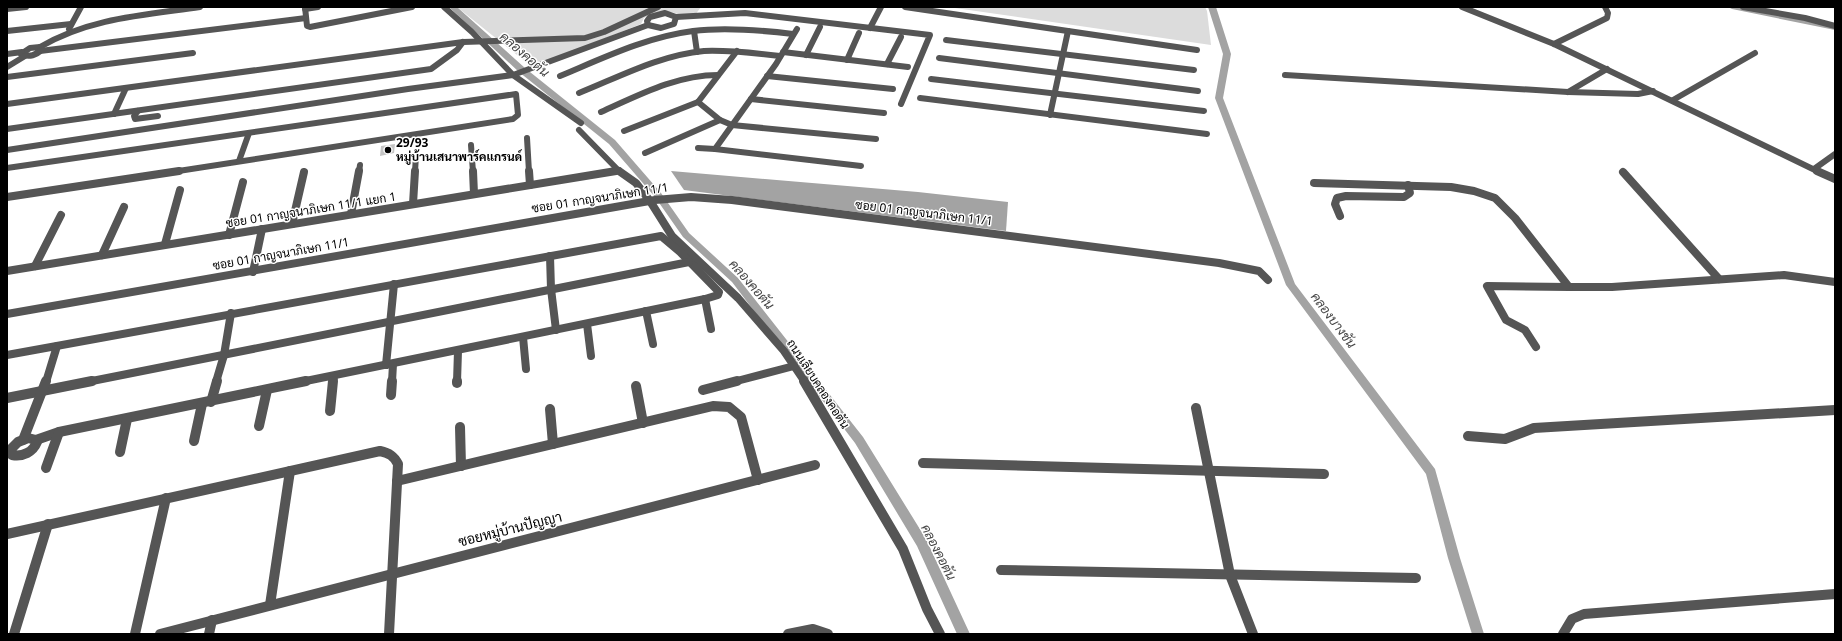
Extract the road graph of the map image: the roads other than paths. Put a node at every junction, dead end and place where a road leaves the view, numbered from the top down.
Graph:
1 (26, 7) edge
2 (81, 7) edge
3 (200, 7) edge
4 (318, 7) edge
5 (412, 7) edge
6 (444, 7) edge
7 (658, 7) edge
8 (706, 7) edge
9 (881, 7) edge
10 (905, 7) edge
11 (1462, 7) edge
12 (1604, 7) edge
13 (1743, 7) edge
14 (1779, 7) edge
15 (305, 8) edge
16 (7, 9) edge
17 (1781, 14) junction
18 (701, 15) junction
19 (676, 17) junction
20 (306, 18) junction
21 (802, 19) junction
22 (71, 24) junction
23 (648, 25) junction
24 (1835, 26) edge
25 (820, 27) dead end
26 (870, 28) junction
27 (796, 29) junction
28 (7, 31) edge
29 (694, 31) junction
30 (1068, 31) junction
31 (66, 33) junction
32 (859, 33) dead end
33 (900, 38) dead end
34 (946, 40) dead end
35 (483, 41) junction
36 (463, 42) junction
37 (1554, 44) junction
38 (40, 49) junction
39 (1197, 50) dead end
40 (738, 51) junction
41 (697, 52) junction
42 (1754, 53) dead end
43 (7, 54) edge
44 (23, 54) junction
45 (192, 54) dead end
46 (782, 54) junction
47 (1062, 54) junction
48 (806, 55) junction
49 (939, 58) dead end
50 (846, 60) junction
51 (887, 64) junction
52 (7, 67) edge
53 (908, 67) dead end
54 (1607, 69) junction
55 (1194, 70) dead end
56 (1058, 73) junction
57 (516, 74) junction
58 (718, 75) junction
59 (1285, 75) dead end
60 (560, 76) dead end
61 (767, 76) junction
62 (7, 77) edge
63 (931, 79) dead end
64 (126, 88) junction
65 (893, 89) dead end
66 (1198, 91) dead end
67 (1653, 91) junction
68 (1568, 92) junction
69 (579, 93) dead end
70 (1054, 93) junction
71 (920, 98) dead end
72 (751, 99) junction
73 (1673, 100) junction
74 (698, 102) junction
75 (7, 104) edge
76 (901, 104) dead end
77 (138, 110) junction
78 (1204, 111) dead end
79 (601, 112) dead end
80 (884, 113) dead end
81 (114, 114) junction
82 (1050, 115) junction
83 (158, 116) dead end
84 (720, 120) junction
85 (732, 124) junction
86 (7, 129) edge
87 (624, 131) dead end
88 (249, 133) junction
89 (1207, 134) dead end
90 (527, 138) dead end
91 (876, 140) dead end
92 (471, 145) dead end
93 (698, 148) dead end
94 (715, 149) junction
95 (7, 150) edge
96 (645, 153) dead end
97 (1835, 154) edge
98 (416, 155) dead end
99 (239, 161) junction
100 (360, 165) dead end
101 (861, 166) dead end
102 (7, 168) edge
103 (1814, 169) junction
104 (619, 170) junction
105 (304, 172) dead end
106 (1623, 172) dead end
107 (1835, 179) edge
108 (243, 182) dead end
109 (1314, 183) dead end
110 (530, 185) junction
111 (1408, 185) junction
112 (180, 190) dead end
113 (474, 194) junction
114 (7, 197) edge
115 (652, 200) junction
116 (413, 204) junction
117 (124, 207) dead end
118 (351, 214) junction
119 (61, 215) dead end
120 (1340, 216) dead end
121 (292, 224) junction
122 (262, 229) junction
123 (229, 235) junction
124 (165, 244) junction
125 (102, 255) junction
126 (550, 256) junction
127 (689, 262) junction
128 (35, 266) junction
129 (7, 271) edge
130 (253, 272) junction
131 (1719, 279) junction
132 (1268, 280) dead end
133 (1835, 282) edge
134 (394, 284) junction
135 (1569, 287) junction
136 (551, 289) junction
137 (705, 299) junction
138 (646, 312) junction
139 (232, 313) junction
140 (7, 314) edge
141 (390, 322) junction
142 (587, 324) junction
143 (711, 329) dead end
144 (556, 330) junction
145 (523, 337) junction
146 (653, 344) dead end
147 (57, 346) junction
148 (1536, 347) dead end
149 (458, 351) junction
150 (7, 355) edge
151 (224, 355) junction
152 (592, 356) dead end
153 (389, 365) junction
154 (794, 366) junction
155 (526, 369) dead end
156 (334, 376) junction
157 (457, 383) dead end
158 (636, 386) dead end
159 (267, 390) junction
160 (703, 390) dead end
161 (43, 391) junction
162 (391, 395) dead end
163 (7, 398) edge
164 (206, 403) junction
165 (1196, 408) dead end
166 (550, 409) dead end
167 (330, 410) dead end
168 (1835, 410) edge
169 (127, 419) junction
170 (643, 423) junction
171 (259, 426) dead end
172 (460, 427) dead end
173 (59, 432) junction
174 (1468, 436) dead end
175 (24, 440) junction
176 (36, 440) junction
177 (194, 441) dead end
178 (553, 444) junction
179 (120, 452) dead end
180 (10, 456) edge
181 (923, 463) dead end
182 (815, 465) dead end
183 (461, 466) junction
184 (46, 468) dead end
185 (290, 471) junction
186 (1208, 471) junction
187 (1324, 474) dead end
188 (758, 480) junction
189 (397, 481) junction
190 (166, 498) junction
191 (48, 524) junction
192 (7, 534) edge
193 (1001, 570) dead end
194 (392, 573) junction
195 (1230, 575) junction
196 (1416, 578) dead end
197 (1835, 594) edge
198 (270, 605) junction
199 (212, 620) junction
200 (191, 630) edge
201 (14, 634) edge
202 (135, 634) edge
203 (160, 634) edge
204 (209, 634) edge
205 (389, 634) edge
206 (788, 634) edge
207 (828, 634) edge
208 (940, 634) edge
209 (1253, 634) edge
210 (1563, 634) edge

1 - 16 street
2 - 22 street
3 - 31 street
4 - 15 street
5 - 20 street
6 - 35 street, ถนนเลียบคลองคอตัน
7 - 35 street
8 - 18 street
9 - 26 street
10 - 30 street
11 - 37 street
12 - 37 street
13 - 17 street
14 - 17 street
15 - 20 street
17 - 24 street
18 - 19 street
18 - 21 street
19 - 23 street
19 - 23 street
20 - 38 street
21 - 26 street
21 - 27 street
22 - 28 street
22 - 31 street
23 - 57 street
25 - 48 street
26 - 76 street
27 - 29 street
27 - 46 street
29 - 41 street
29 - 60 street
30 - 39 street
30 - 47 street
31 - 38 street
32 - 50 street
33 - 51 street
34 - 47 street
35 - 36 street
35 - 57 street, ถนนเลียบคลองคอตัน
36 - 64 street
36 - 77 street
37 - 54 street
38 - 44 street
40 - 41 street
40 - 46 street
40 - 58 street
41 - 69 street
42 - 73 street
43 - 44 street
44 - 52 street
45 - 62 street
46 - 48 street
46 - 61 street
47 - 55 street
47 - 56 street
48 - 50 street
49 - 56 street
50 - 51 street
51 - 53 street
54 - 67 street
54 - 68 street
56 - 66 street
56 - 70 street
57 - 95 street
57 - 104 street, ถนนเลียบคลองคอตัน
58 - 74 street
58 - 79 street
59 - 68 street
61 - 65 street
61 - 72 street
63 - 70 street
64 - 75 street
64 - 81 street
67 - 68 street
67 - 73 street
70 - 78 street
70 - 82 street
71 - 82 street
72 - 80 street
72 - 85 street
73 - 103 street
74 - 84 street
74 - 87 street
77 - 81 street
77 - 83 street
81 - 86 street
82 - 89 street
84 - 85 street
84 - 96 street
85 - 91 street
85 - 94 street
88 - 99 street
88 - 99 street
88 - 102 street
90 - 110 street
92 - 113 street
93 - 94 street
94 - 101 street
97 - 103 street
98 - 116 street
99 - 114 street
100 - 118 street
103 - 107 street
104 - 110 street, ซอย 01 กาญจนาภิเษก 11/1 แยก 1
104 - 115 street, ถนนเลียบคลองคอตัน
105 - 121 street
106 - 131 street
108 - 123 street
109 - 111 street
110 - 113 street, ซอย 01 กาญจนาภิเษก 11/1 แยก 1
111 - 120 street
111 - 135 street
112 - 124 street
113 - 116 street, ซอย 01 กาญจนาภิเษก 11/1 แยก 1
115 - 130 street, ซอย 01 กาญจนาภิเษก 11/1
115 - 132 street, ซอย 01 กาญจนาภิเษก 11/1
115 - 154 street, ถนนเลียบคลองคอตัน
116 - 118 street, ซอย 01 กาญจนาภิเษก 11/1 แยก 1
117 - 125 street
118 - 121 street, ซอย 01 กาญจนาภิเษก 11/1 แยก 1
119 - 128 street
121 - 122 street, ซอย 01 กาญจนาภิเษก 11/1 แยก 1
122 - 123 street, ซอย 01 กาญจนาภิเษก 11/1 แยก 1
122 - 130 street
123 - 124 street, ซอย 01 กาญจนาภิเษก 11/1 แยก 1
124 - 125 street, ซอย 01 กาญจนาภิเษก 11/1 แยก 1
125 - 128 street, ซอย 01 กาญจนาภิเษก 11/1 แยก 1
126 - 127 street
126 - 134 street
126 - 136 street
127 - 136 street
127 - 137 street
128 - 129 street, ซอย 01 กาญจนาภิเษก 11/1 แยก 1
130 - 140 street, ซอย 01 กาญจนาภิเษก 11/1
131 - 133 street
131 - 135 street
134 - 139 street
134 - 141 street
135 - 148 street
136 - 141 street
136 - 144 street
137 - 138 street
137 - 143 street
138 - 142 street
138 - 146 street
139 - 147 street
139 - 151 street
141 - 151 street
141 - 153 street
142 - 144 street
142 - 152 street
144 - 145 street
145 - 149 street
145 - 155 street
147 - 150 street
147 - 161 street
149 - 153 street
149 - 157 street
151 - 161 street
151 - 164 street
153 - 156 street
153 - 162 street
154 - 160 street
154 - 208 street, ถนนเลียบคลองคอตัน
156 - 159 street
156 - 167 street
158 - 170 street
159 - 164 street
159 - 171 street
161 - 163 street
161 - 175 street
164 - 169 street
164 - 177 street
165 - 186 street
166 - 178 street
168 - 174 street
169 - 173 street
169 - 179 street
170 - 178 street
170 - 188 street
172 - 183 street
173 - 176 street
173 - 184 street
175 - 176 street
175 - 180 street
176 - 180 street
178 - 183 street
181 - 186 street
182 - 188 street, ซอยหมู่บ้านปัญญา
183 - 189 street
185 - 189 street
185 - 190 street
185 - 198 street
186 - 187 street
186 - 195 street
188 - 194 street, ซอยหมู่บ้านปัญญา
189 - 194 street
190 - 191 street
190 - 202 street
191 - 192 street
191 - 201 street
193 - 195 street
194 - 198 street, ซอยหมู่บ้านปัญญา
194 - 205 street
195 - 196 street
195 - 209 street
197 - 210 street
198 - 199 street, ซอยหมู่บ้านปัญญา
199 - 200 street, ซอยหมู่บ้านปัญญา
199 - 204 street
200 - 203 street, ซอยหมู่บ้านปัญญา
206 - 207 street

